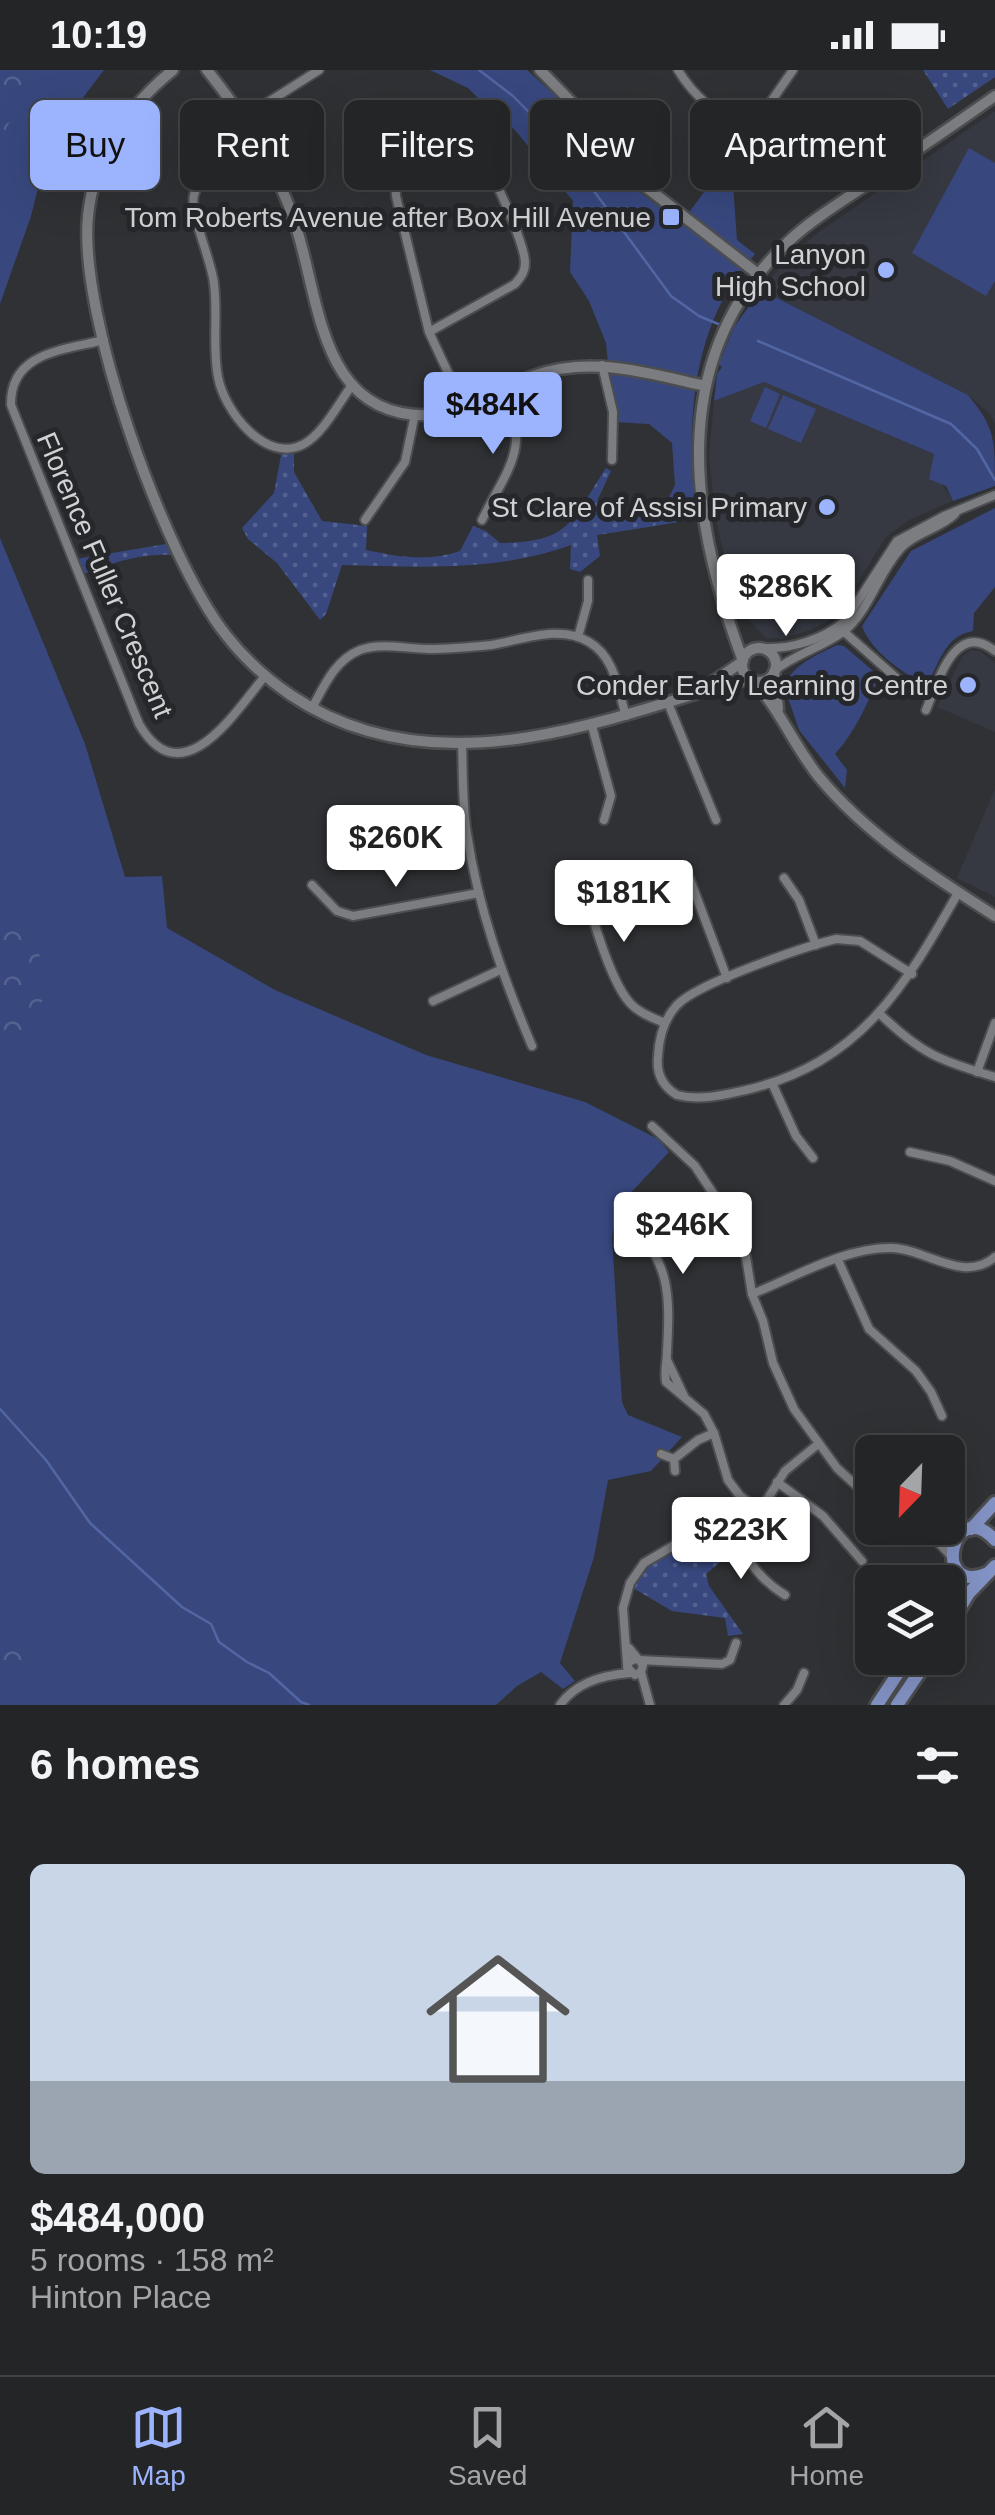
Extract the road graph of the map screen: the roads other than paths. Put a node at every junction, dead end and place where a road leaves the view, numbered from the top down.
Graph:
1 (173, 70) edge
2 (207, 70) edge
3 (319, 70) edge
4 (540, 70) edge
5 (678, 70) edge
6 (794, 70) edge
7 (995, 96) edge
8 (230, 100) edge
9 (272, 100) edge
10 (197, 190) edge
11 (280, 190) edge
12 (396, 190) edge
13 (497, 190) edge
14 (756, 276) junction
15 (429, 332) junction
16 (104, 340) junction
17 (602, 365) junction
18 (352, 384) junction
19 (705, 386) junction
20 (502, 390) junction
21 (465, 409) junction
22 (415, 414) junction
23 (612, 460) dead end
24 (995, 496) edge
25 (365, 520) dead end
26 (482, 520) dead end
27 (588, 580) dead end
28 (729, 618) junction
29 (841, 629) junction
30 (578, 637) junction
31 (762, 648) junction
32 (995, 652) edge
33 (742, 661) junction
34 (774, 672) junction
35 (266, 676) junction
36 (753, 681) junction
37 (693, 694) junction
38 (930, 694) junction
39 (668, 703) junction
40 (312, 708) junction
41 (926, 710) dead end
42 (626, 716) junction
43 (781, 720) junction
44 (592, 726) junction
45 (462, 742) junction
46 (604, 820) dead end
47 (716, 820) dead end
48 (582, 868) dead end
49 (688, 877) dead end
50 (784, 878) dead end
51 (312, 886) dead end
52 (479, 894) junction
53 (961, 894) junction
54 (995, 907) edge
55 (995, 916) edge
56 (816, 944) junction
57 (500, 970) junction
58 (912, 974) junction
59 (727, 978) junction
60 (432, 1001) dead end
61 (880, 1014) junction
62 (665, 1023) junction
63 (995, 1023) edge
64 (532, 1046) dead end
65 (977, 1072) junction
66 (995, 1077) edge
67 (772, 1083) junction
68 (652, 1126) dead end
69 (910, 1152) dead end
70 (812, 1158) dead end
71 (995, 1181) edge
72 (627, 1222) dead end
73 (995, 1257) edge
74 (838, 1260) junction
75 (752, 1294) junction
76 (942, 1416) dead end
77 (714, 1433) junction
78 (817, 1445) junction
79 (660, 1454) dead end
80 (674, 1459) junction
81 (675, 1471) dead end
82 (777, 1482) junction
83 (855, 1484) edge
84 (995, 1503) edge
85 (761, 1511) junction
86 (965, 1530) edge
87 (968, 1530) junction
88 (734, 1534) junction
89 (995, 1540) edge
90 (940, 1545) edge
91 (862, 1561) dead end
92 (953, 1561) junction
93 (953, 1565) edge
94 (992, 1569) edge
95 (785, 1596) dead end
96 (965, 1601) edge
97 (736, 1643) dead end
98 (635, 1667) junction
99 (804, 1673) dead end
100 (897, 1675) edge
101 (918, 1675) edge
102 (560, 1705) edge
103 (650, 1705) edge
104 (784, 1705) edge
105 (877, 1705) edge
106 (898, 1705) edge

1 - 16 street
2 - 8 street
3 - 9 street
4 - 14 street
5 - 6 street
7 - 14 street
10 - 18 street
11 - 18 street
12 - 15 street
13 - 15 street
14 - 19 street
15 - 21 street
16 - 35 street
16 - 35 street, Florence Fuller Crescent
17 - 19 street
17 - 20 street
17 - 23 street
18 - 22 street
19 - 28 street
20 - 21 street
20 - 26 street
21 - 22 street
22 - 25 street
24 - 29 street
27 - 30 street
28 - 31 street
28 - 33 street
29 - 31 street
29 - 34 street
29 - 38 street
30 - 40 street
30 - 42 street
31 - 33 street
31 - 34 street
32 - 38 street
33 - 36 street
33 - 37 street
34 - 36 street
34 - 43 street
35 - 40 street
36 - 37 street
36 - 43 street
37 - 39 street
38 - 41 street
39 - 42 street
39 - 47 street
40 - 45 street
42 - 44 street
43 - 53 street
44 - 45 street
44 - 46 street
45 - 52 street
48 - 62 street
49 - 59 street
50 - 56 street
51 - 52 street
52 - 57 street
53 - 54 street
53 - 55 street
53 - 58 street
56 - 58 street
56 - 59 street
57 - 60 street
57 - 64 street
58 - 61 street
59 - 62 street
61 - 65 street
61 - 67 street
62 - 67 street
63 - 65 street
65 - 66 street
67 - 70 street
68 - 75 street
69 - 71 street
72 - 77 street
73 - 74 street
74 - 75 street
74 - 76 street
75 - 78 street
77 - 80 street
77 - 85 street
78 - 82 street
78 - 83 street
79 - 80 street
80 - 81 street
82 - 85 street
82 - 91 street
84 - 87 main road
85 - 88 street
86 - 87 street
87 - 89 main road
87 - 92 main road
88 - 95 street
88 - 98 street
90 - 92 street
92 - 93 main road
92 - 94 main road
94 - 96 main road
97 - 98 street
98 - 102 street
98 - 103 street
99 - 104 street
100 - 105 main road
101 - 106 main road

